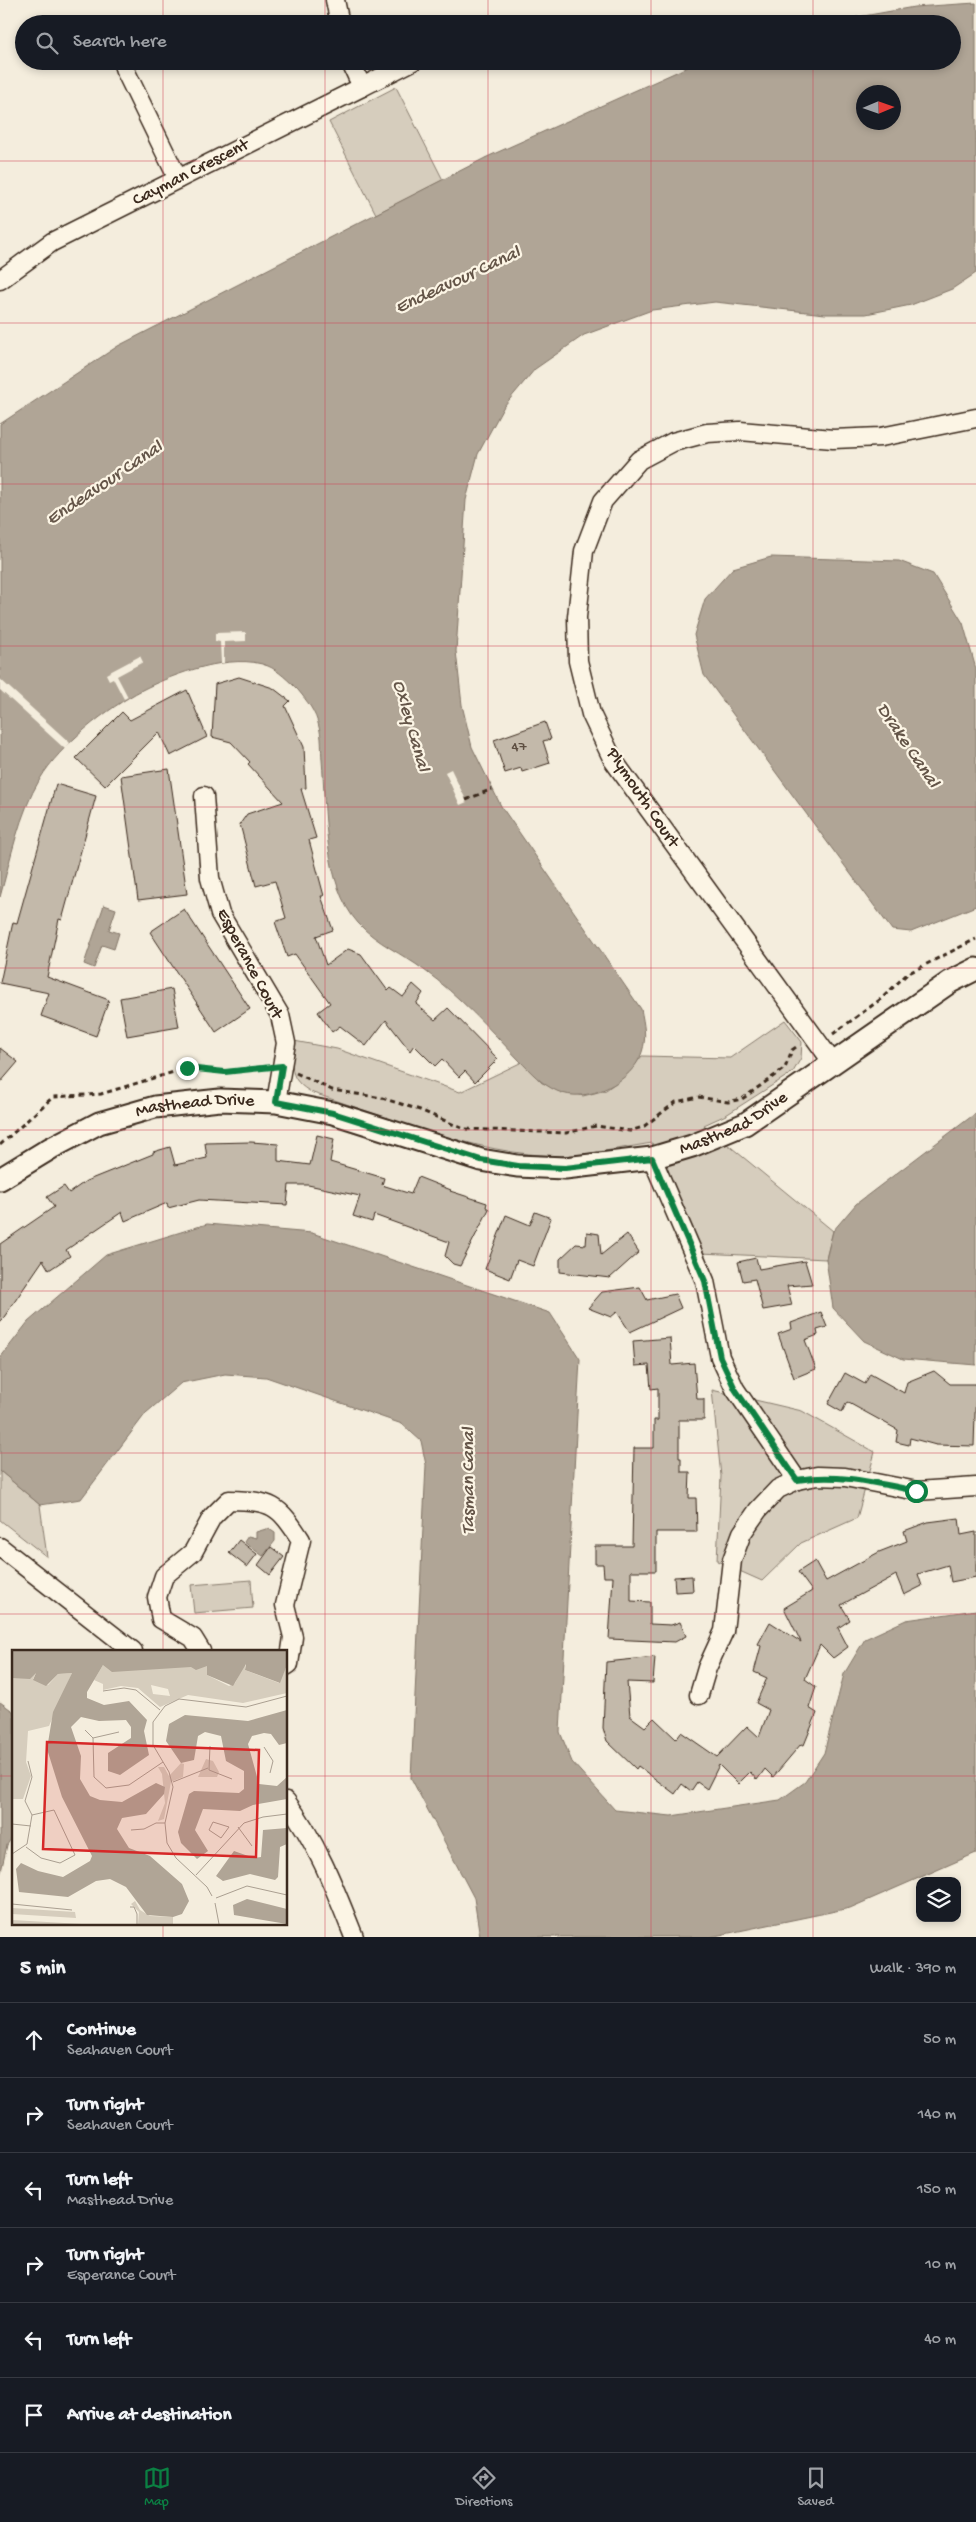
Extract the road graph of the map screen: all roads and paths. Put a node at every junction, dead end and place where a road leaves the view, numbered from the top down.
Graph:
1 (335, 0) edge
2 (338, 15) edge
3 (125, 70) edge
4 (354, 70) edge
5 (395, 70) edge
6 (362, 87) junction
7 (178, 179) junction
8 (0, 280) edge
9 (976, 418) edge
10 (492, 789) dead end
11 (204, 796) dead end
12 (466, 800) dead end
13 (976, 939) edge
14 (976, 969) edge
15 (813, 1036) junction
16 (833, 1063) junction
17 (282, 1066) junction
18 (276, 1102) junction
19 (0, 1146) edge
20 (652, 1158) junction
21 (0, 1179) edge
22 (797, 1480) junction
23 (976, 1487) edge
24 (0, 1547) edge
25 (132, 1650) edge
26 (200, 1650) edge
27 (288, 1665) edge
28 (699, 1695) dead end
29 (288, 1804) edge
30 (354, 1937) edge

1 - 2 street
3 - 7 street
4 - 6 street
5 - 6 street, Cayman Crescent
6 - 7 street, Cayman Crescent
7 - 8 street, Cayman Crescent
9 - 15 street, Plymouth Court
10 - 12 path
11 - 17 street, Esperance Court
13 - 15 path
14 - 16 street, Masthead Drive
15 - 16 street, Plymouth Court
15 - 17 path
16 - 20 street, Masthead Drive
17 - 18 street, Esperance Court
17 - 19 path
18 - 20 street, Masthead Drive
18 - 21 street, Masthead Drive
20 - 22 street
22 - 23 street
22 - 28 street
24 - 25 street
26 - 27 street
29 - 30 street

